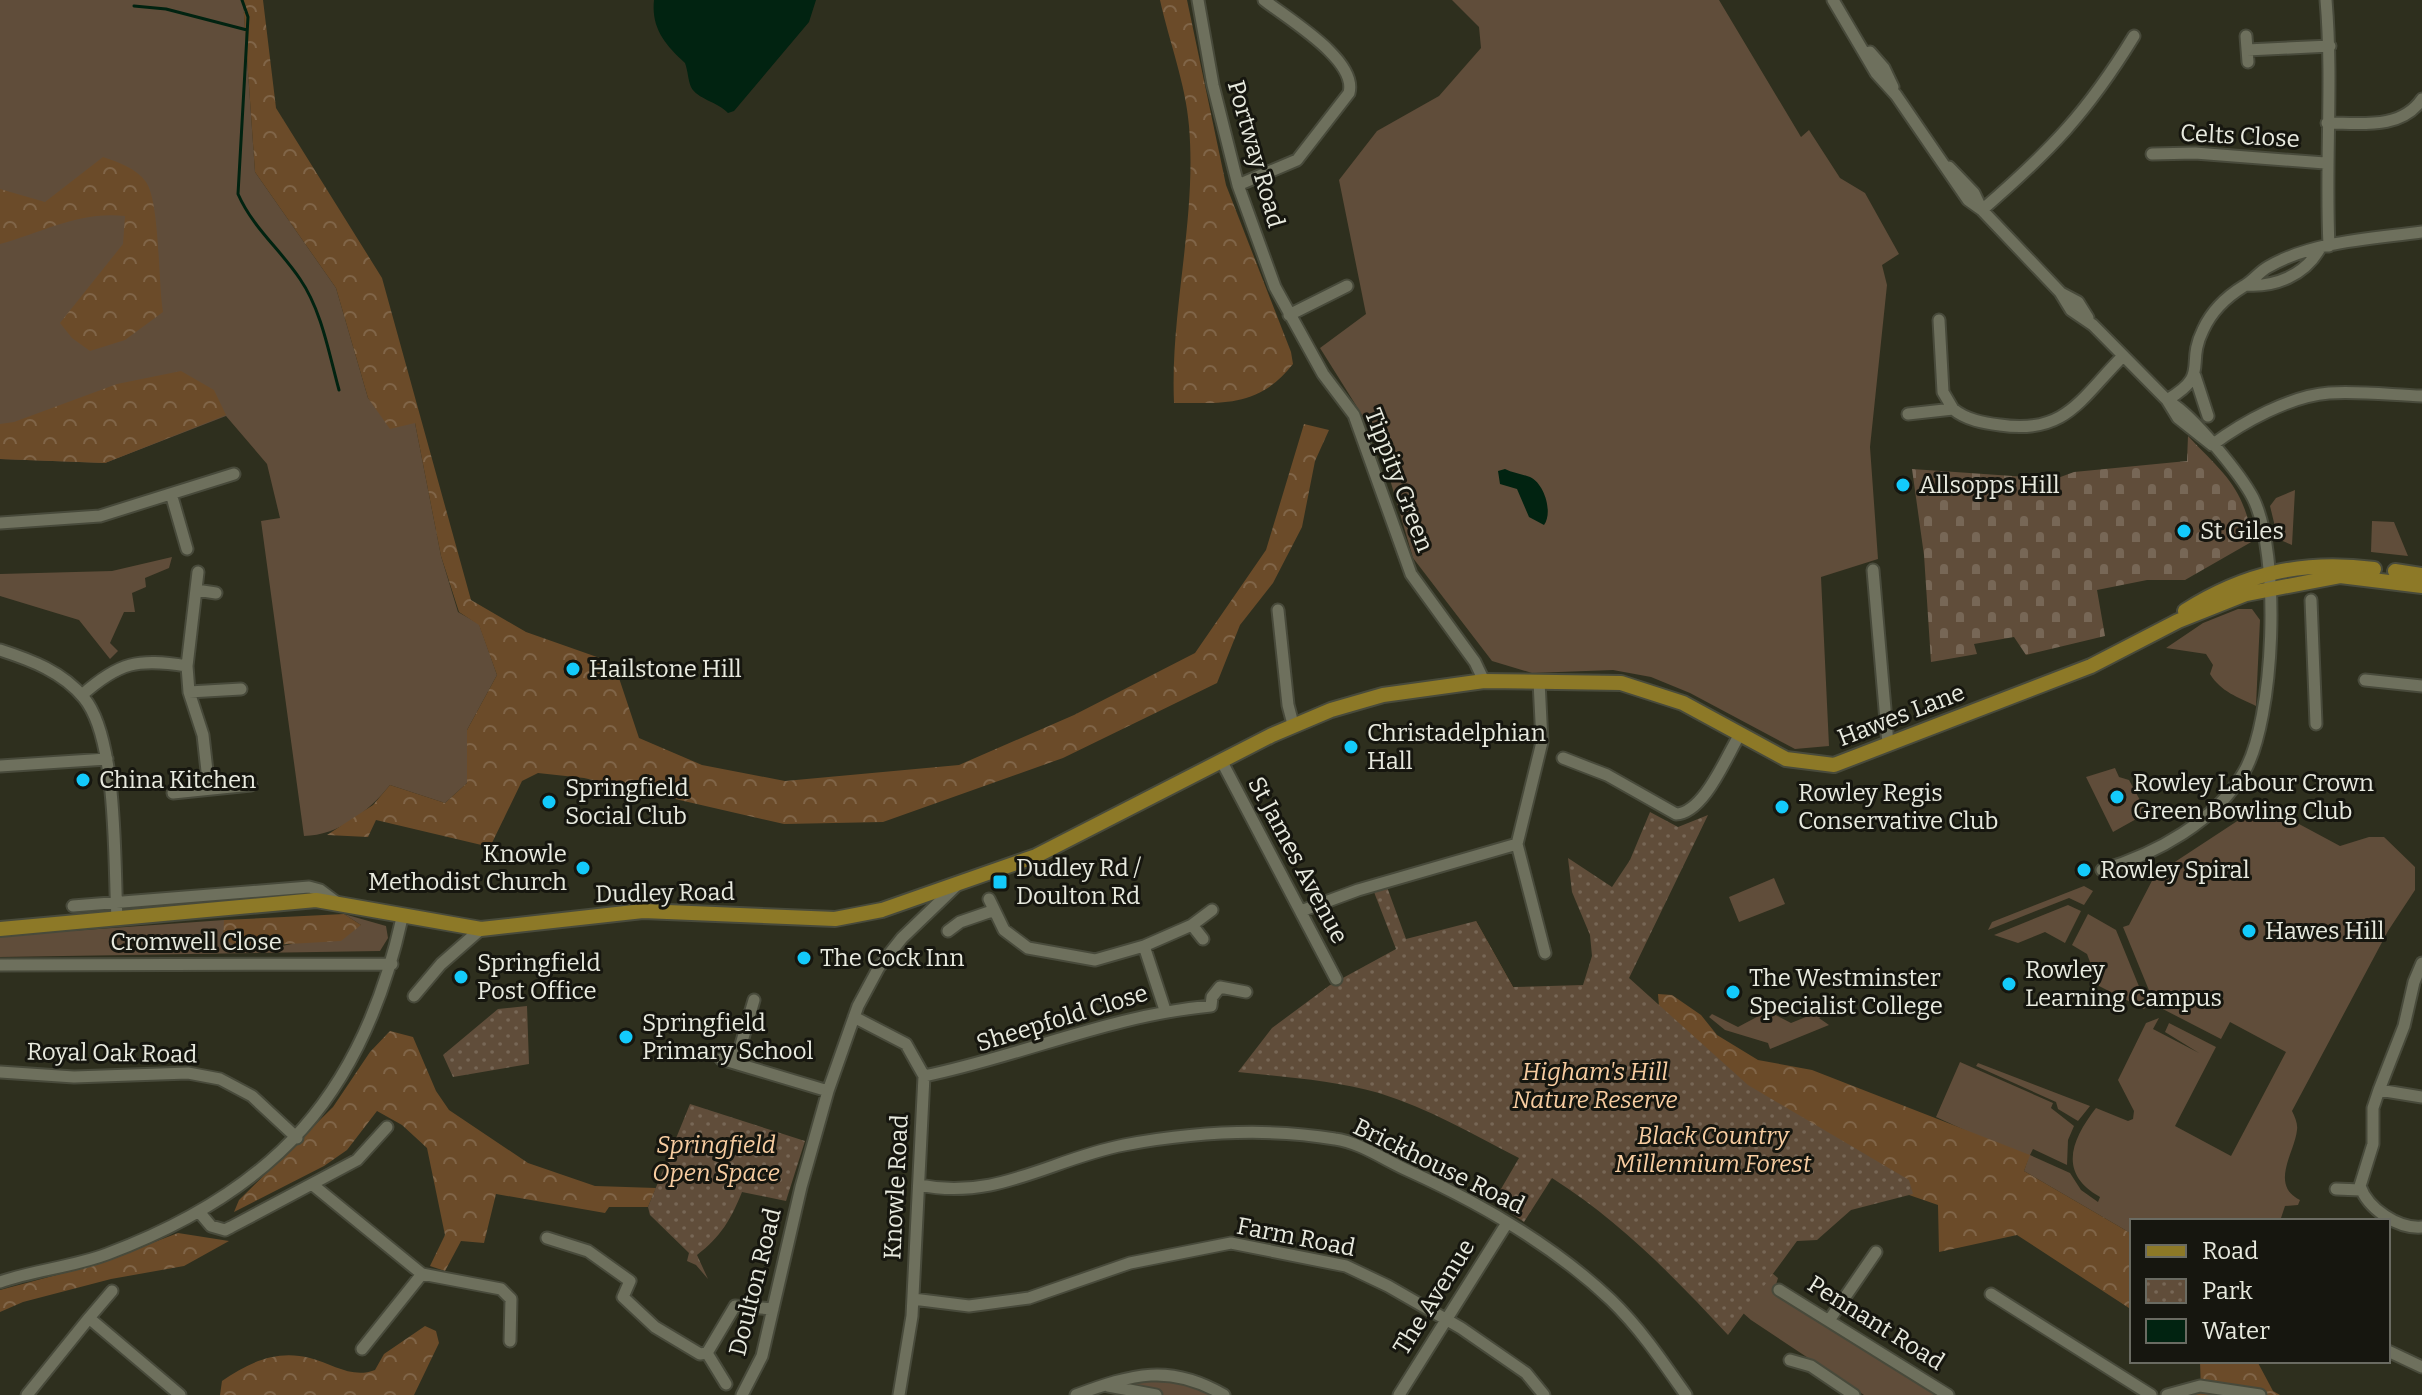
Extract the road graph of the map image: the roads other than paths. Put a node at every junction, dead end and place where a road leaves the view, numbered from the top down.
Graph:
1 (1198, 0) edge
2 (1264, 0) edge
3 (1833, 0) edge
4 (2326, 0) edge
5 (2134, 36) dead end
6 (2246, 36) dead end
7 (2330, 46) junction
8 (2422, 99) edge
9 (2327, 123) junction
10 (2152, 154) dead end
11 (2325, 163) junction
12 (1238, 185) junction
13 (1982, 210) junction
14 (2422, 232) edge
15 (2324, 248) junction
16 (2247, 285) junction
17 (1347, 286) dead end
18 (1289, 315) junction
19 (1939, 320) dead end
20 (2123, 356) junction
21 (1323, 374) joint
22 (2195, 376) junction
23 (2422, 396) edge
24 (2167, 400) junction
25 (1953, 409) junction
26 (1908, 414) dead end
27 (2208, 416) dead end
28 (2212, 445) junction
29 (234, 474) dead end
30 (172, 497) junction
31 (0, 523) edge
32 (187, 549) dead end
33 (1873, 570) dead end
34 (198, 572) dead end
35 (2267, 572) junction
36 (2422, 575) edge
37 (1874, 583) junction
38 (1858, 585) dead end
39 (2422, 586) edge
40 (2269, 587) junction
41 (196, 590) junction
42 (216, 593) dead end
43 (2311, 600) dead end
44 (1278, 610) dead end
45 (2145, 638) junction
46 (0, 650) edge
47 (187, 666) junction
48 (2365, 680) dead end
49 (1484, 681) junction
50 (1539, 681) junction
51 (2422, 686) edge
52 (241, 689) dead end
53 (189, 692) junction
54 (82, 695) junction
55 (1293, 724) junction
56 (2316, 724) dead end
57 (1740, 734) junction
58 (1888, 744) junction
59 (1563, 758) dead end
60 (107, 759) junction
61 (1222, 762) junction
62 (0, 766) edge
63 (251, 785) dead end
64 (209, 789) junction
65 (173, 793) dead end
66 (1517, 844) junction
67 (2102, 870) dead end
68 (956, 886) junction
69 (73, 906) dead end
70 (1212, 910) dead end
71 (1301, 911) junction
72 (117, 912) junction
73 (402, 918) junction
74 (1192, 925) junction
75 (0, 929) edge
76 (481, 929) junction
77 (948, 931) dead end
78 (1203, 939) dead end
79 (1144, 946) junction
80 (1545, 953) dead end
81 (2422, 963) edge
82 (392, 964) junction
83 (0, 965) edge
84 (1336, 979) dead end
85 (1246, 992) dead end
86 (414, 996) dead end
87 (754, 1000) dead end
88 (1165, 1010) junction
89 (854, 1017) junction
90 (721, 1059) dead end
91 (736, 1062) junction
92 (0, 1072) edge
93 (924, 1076) junction
94 (2379, 1090) junction
95 (828, 1091) junction
96 (2422, 1097) edge
97 (387, 1127) dead end
98 (297, 1138) junction
99 (313, 1185) junction
100 (919, 1185) junction
101 (2336, 1189) dead end
102 (2361, 1190) junction
103 (200, 1213) junction
104 (1507, 1223) junction
105 (2422, 1227) edge
106 (547, 1238) dead end
107 (1876, 1252) dead end
108 (422, 1274) junction
109 (0, 1282) edge
110 (1779, 1290) dead end
111 (112, 1291) dead end
112 (1991, 1294) dead end
113 (913, 1299) junction
114 (773, 1309) junction
115 (89, 1318) junction
116 (1446, 1319) junction
117 (1830, 1319) junction
118 (510, 1341) dead end
119 (362, 1349) dead end
120 (2390, 1352) edge
121 (707, 1353) junction
122 (1790, 1360) dead end
123 (2422, 1367) edge
124 (726, 1384) dead end
125 (1104, 1385) junction
126 (27, 1395) edge
127 (180, 1395) edge
128 (742, 1395) edge
129 (899, 1395) edge
130 (1076, 1395) edge
131 (1156, 1395) edge
132 (1224, 1395) edge
133 (1399, 1395) edge
134 (1544, 1395) edge
135 (1686, 1395) edge
136 (1854, 1395) edge
137 (1948, 1395) edge
138 (2151, 1395) edge
139 (2167, 1395) edge
140 (2260, 1395) edge

1 - 12 street, Portway Road
2 - 12 street
3 - 13 street
4 - 7 street
5 - 13 street
6 - 7 street
7 - 9 street
8 - 9 street
9 - 11 street
10 - 11 street, Celts Close
11 - 15 street
12 - 18 street, Portway Road
13 - 20 street
14 - 15 street
15 - 16 street
15 - 16 street
16 - 22 street
17 - 18 street
18 - 21 street, Portway Road
19 - 25 street
20 - 24 street
20 - 25 street
21 - 49 street, Tippity Green
22 - 24 street
22 - 27 street
23 - 28 street
24 - 28 street
25 - 26 street
28 - 35 street
29 - 30 street
30 - 31 street
30 - 32 street
33 - 37 street
34 - 41 street
35 - 36 main road, Hawes Lane
35 - 40 street
35 - 45 main road, Hawes Lane
37 - 38 street
37 - 58 street
39 - 40 main road, Hawes Lane
40 - 45 main road, Hawes Lane
40 - 67 street
41 - 42 street
41 - 47 street
43 - 56 street
44 - 55 street
45 - 58 main road, Hawes Lane
46 - 54 street
47 - 53 street
47 - 54 street
48 - 51 street
49 - 50 main road, Hawes Lane
49 - 55 main road, Dudley Road
50 - 57 main road, Hawes Lane
50 - 66 street
52 - 53 street
53 - 64 street
54 - 60 street
55 - 61 main road, Dudley Road
57 - 58 main road, Hawes Lane
57 - 59 street
60 - 62 street
60 - 72 street
61 - 68 main road, Dudley Road
61 - 71 street, St James Avenue
63 - 64 street
64 - 65 street
66 - 71 street
66 - 80 street
68 - 76 main road, Dudley Road
68 - 89 street, Doulton Road
69 - 72 street
70 - 74 street
71 - 84 street, St James Avenue
72 - 73 main road, Dudley Road
72 - 75 main road, Dudley Road
73 - 76 main road, Dudley Road
73 - 82 street
74 - 78 street
74 - 79 street
76 - 86 street
77 - 79 street
79 - 88 street
81 - 94 street
82 - 83 street, Cromwell Close
82 - 98 street
85 - 88 street, Sheepfold Close
87 - 91 street
88 - 93 street, Sheepfold Close
89 - 93 street
89 - 95 street, Doulton Road
90 - 91 street
91 - 95 street
92 - 98 street, Royal Oak Road
93 - 100 street, Knowle Road
94 - 96 street
94 - 102 street
95 - 114 street, Doulton Road
97 - 99 street
98 - 103 street
99 - 103 street
99 - 108 street
100 - 104 street, Brickhouse Road
100 - 113 street, Knowle Road
101 - 102 street
102 - 105 street
103 - 109 street
104 - 116 street, The Avenue
104 - 135 street, Brickhouse Road
106 - 121 street
107 - 117 street
108 - 118 street
108 - 119 street
110 - 117 street, Pennant Road
111 - 115 street
112 - 138 street
113 - 116 street, Farm Road
113 - 129 street, Knowle Road
114 - 121 street
114 - 128 street, Doulton Road
115 - 126 street
115 - 127 street
116 - 133 street, The Avenue
116 - 134 street, Farm Road
117 - 137 street, Pennant Road
120 - 123 street
121 - 124 street
122 - 136 street
125 - 130 street
125 - 131 street
125 - 132 street
139 - 140 street

